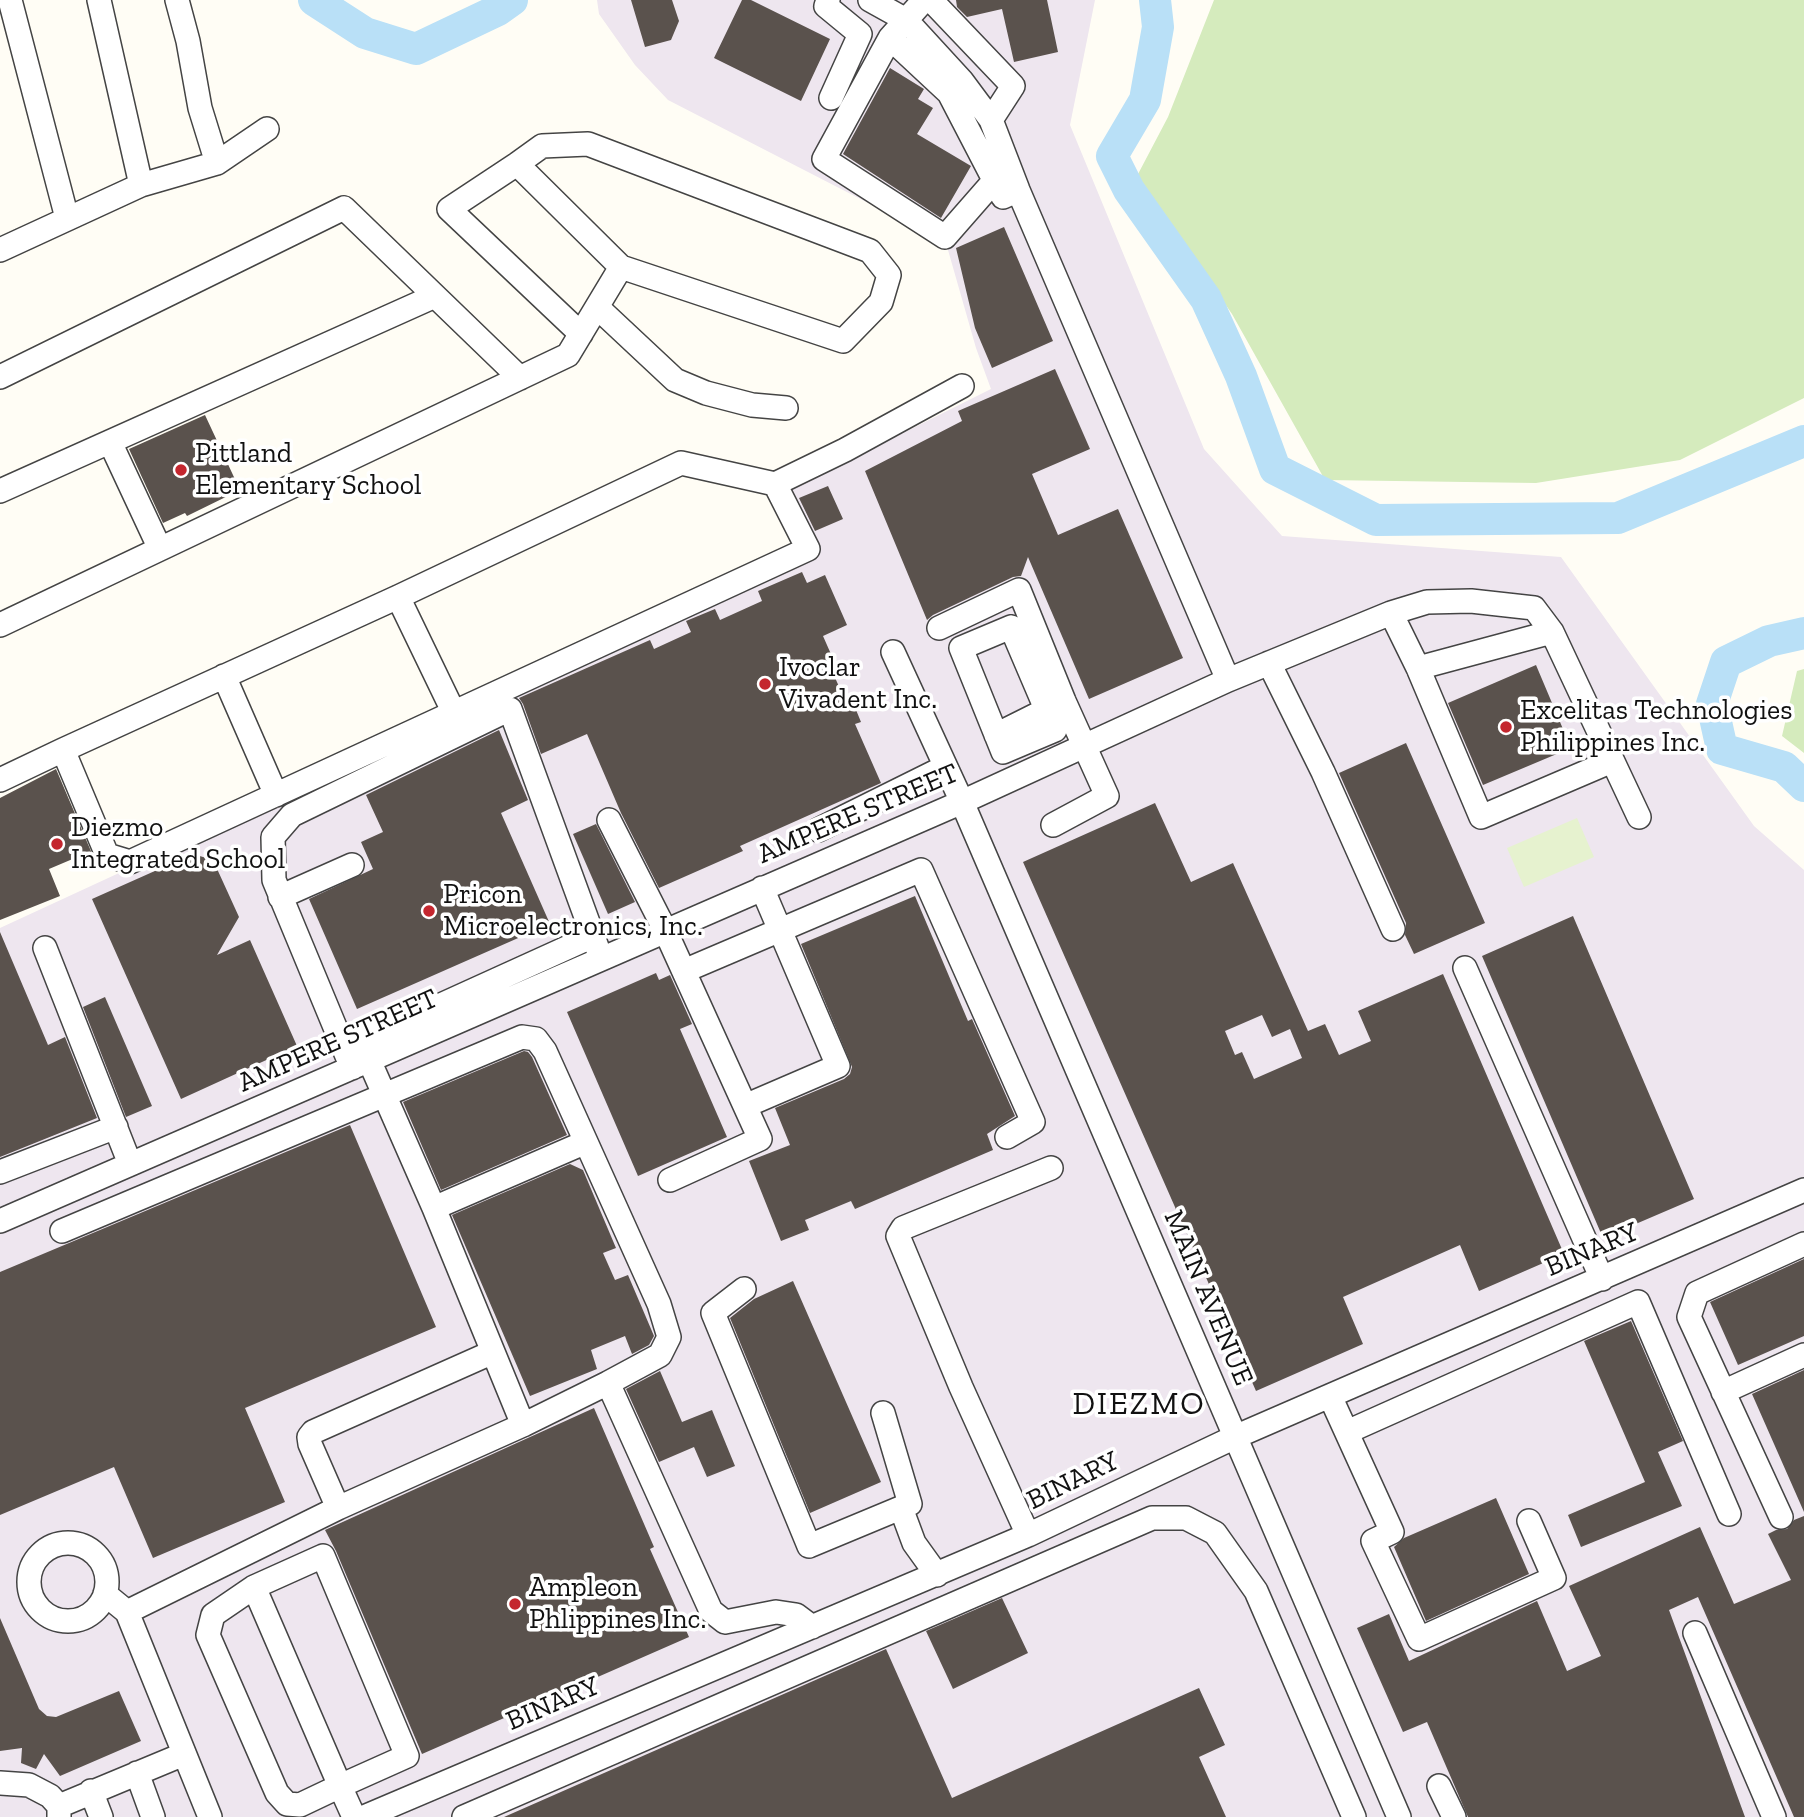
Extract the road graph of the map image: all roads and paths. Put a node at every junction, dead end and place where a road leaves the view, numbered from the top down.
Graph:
1 (10, 0) edge
2 (99, 0) edge
3 (177, 0) edge
4 (828, 0) edge
5 (924, 0) edge
6 (931, 0) edge
7 (877, 2) edge
8 (906, 20) junction
9 (890, 38) junction
10 (831, 98) dead end
11 (991, 120) junction
12 (267, 129) dead end
13 (217, 163) junction
14 (517, 164) junction
15 (994, 181) junction
16 (141, 185) junction
17 (1018, 190) junction
18 (66, 218) junction
19 (0, 250) edge
20 (621, 267) junction
21 (435, 296) junction
22 (597, 307) junction
23 (581, 334) junction
24 (0, 377) edge
25 (520, 378) junction
26 (962, 386) dead end
27 (786, 408) dead end
28 (110, 442) junction
29 (775, 484) junction
30 (0, 491) edge
31 (160, 549) junction
32 (398, 597) junction
33 (1391, 613) junction
34 (0, 625) edge
35 (939, 628) dead end
36 (1552, 632) junction
37 (893, 652) dead end
38 (1269, 663) junction
39 (1418, 668) junction
40 (224, 676) junction
41 (1228, 680) junction
42 (1056, 706) junction
43 (454, 713) junction
44 (1086, 747) junction
45 (63, 750) junction
46 (1612, 761) junction
47 (946, 766) junction
48 (0, 780) edge
49 (276, 795) junction
50 (961, 802) junction
51 (1639, 817) dead end
52 (609, 820) dead end
53 (1053, 825) dead end
54 (818, 830) dead end
55 (352, 865) dead end
56 (762, 888) junction
57 (280, 897) junction
58 (1393, 929) dead end
59 (665, 930) junction
60 (780, 930) junction
61 (593, 936) junction
62 (45, 948) dead end
63 (601, 958) junction
64 (1465, 968) dead end
65 (684, 971) junction
66 (355, 1059) junction
67 (384, 1097) junction
68 (745, 1105) junction
69 (116, 1127) junction
70 (1007, 1137) dead end
71 (586, 1142) junction
72 (130, 1164) junction
73 (1051, 1168) dead end
74 (0, 1172) edge
75 (670, 1180) dead end
76 (1804, 1190) edge
77 (434, 1208) junction
78 (0, 1221) edge
79 (62, 1231) dead end
80 (1804, 1244) edge
81 (1602, 1279) junction
82 (744, 1289) dead end
83 (493, 1353) junction
84 (1804, 1355) edge
85 (608, 1384) junction
86 (1723, 1392) junction
87 (1330, 1396) junction
88 (883, 1413) dead end
89 (523, 1424) junction
90 (1347, 1433) junction
91 (1235, 1437) junction
92 (338, 1508) junction
93 (901, 1508) junction
94 (1729, 1514) dead end
95 (1781, 1517) dead end
96 (1529, 1521) dead end
97 (1028, 1535) junction
98 (937, 1575) junction
99 (254, 1587) junction
100 (105, 1594) dead end
101 (127, 1612) junction
102 (812, 1627) junction
103 (1695, 1633) dead end
104 (184, 1754) junction
105 (137, 1773) junction
106 (0, 1783) edge
107 (340, 1786) junction
108 (1439, 1786) dead end
109 (91, 1791) junction
110 (59, 1811) edge
111 (302, 1811) edge
112 (1352, 1816) edge
113 (100, 1817) edge
114 (153, 1817) edge
115 (210, 1817) edge
116 (354, 1817) edge
117 (364, 1817) edge
118 (464, 1817) edge
119 (1399, 1817) edge
120 (1454, 1817) edge
121 (1774, 1817) edge

1 - 18 street
2 - 16 street
3 - 13 street
4 - 10 street
5 - 8 street
6 - 11 street
7 - 8 street
8 - 9 street
8 - 11 street
9 - 15 street
9 - 15 street
11 - 17 street
12 - 13 street
13 - 16 street
14 - 20 street
14 - 20 street
14 - 23 street
15 - 17 street
16 - 18 street
17 - 41 street
18 - 19 street
20 - 22 street
21 - 24 street
21 - 25 street
21 - 28 street
22 - 23 street
22 - 27 street
23 - 25 street
25 - 31 street
26 - 29 street
28 - 30 street
28 - 31 street
29 - 32 street
29 - 43 street
31 - 34 street
32 - 40 street
32 - 43 street
33 - 36 street, AMPERE STREET
33 - 38 street, AMPERE STREET
33 - 39 street
35 - 42 street
36 - 39 street
36 - 46 street, AMPERE STREET
37 - 47 street, MAIN AVENUE
38 - 41 street, AMPERE STREET
38 - 58 street
39 - 46 street
40 - 45 street
40 - 49 street
41 - 44 street, AMPERE STREET
42 - 42 street
42 - 44 street
43 - 49 street
44 - 50 street, AMPERE STREET
44 - 53 street
45 - 48 street
45 - 49 street
46 - 51 street, AMPERE STREET
47 - 50 street, MAIN AVENUE
47 - 54 street
50 - 56 street, AMPERE STREET
50 - 91 street, MAIN AVENUE
52 - 59 street
55 - 57 street
56 - 59 street, AMPERE STREET
56 - 60 street
57 - 61 street
57 - 66 street
59 - 63 street, AMPERE STREET
59 - 65 street
60 - 65 street
60 - 68 street
60 - 70 street
61 - 63 street
61 - 66 street
62 - 69 street
63 - 66 street, AMPERE STREET
64 - 81 street
65 - 68 street
66 - 67 street
66 - 72 street, AMPERE STREET
67 - 71 street
67 - 77 street
67 - 79 street
68 - 75 street
69 - 72 street
69 - 74 street
71 - 77 street
71 - 85 street
72 - 78 street, AMPERE STREET
73 - 97 street
76 - 81 street, BINARY
77 - 83 street
80 - 86 street
81 - 87 street, BINARY
82 - 93 street
83 - 89 street
83 - 92 street
84 - 86 street
85 - 89 street
85 - 102 street
86 - 95 street
87 - 90 street
87 - 91 street, BINARY
88 - 93 street
89 - 92 street
90 - 94 street
90 - 96 street
91 - 97 street, BINARY
91 - 119 street, MAIN AVENUE
92 - 101 street
93 - 98 street
97 - 98 street, BINARY
98 - 102 street, BINARY
99 - 107 street
99 - 107 street
99 - 111 street
100 - 101 street
101 - 104 street
102 - 117 street, BINARY
103 - 121 street
104 - 105 street
104 - 115 street
105 - 109 street
105 - 114 street
106 - 110 street
107 - 111 street
107 - 116 street
108 - 120 street
109 - 110 street
109 - 113 street
112 - 118 street

